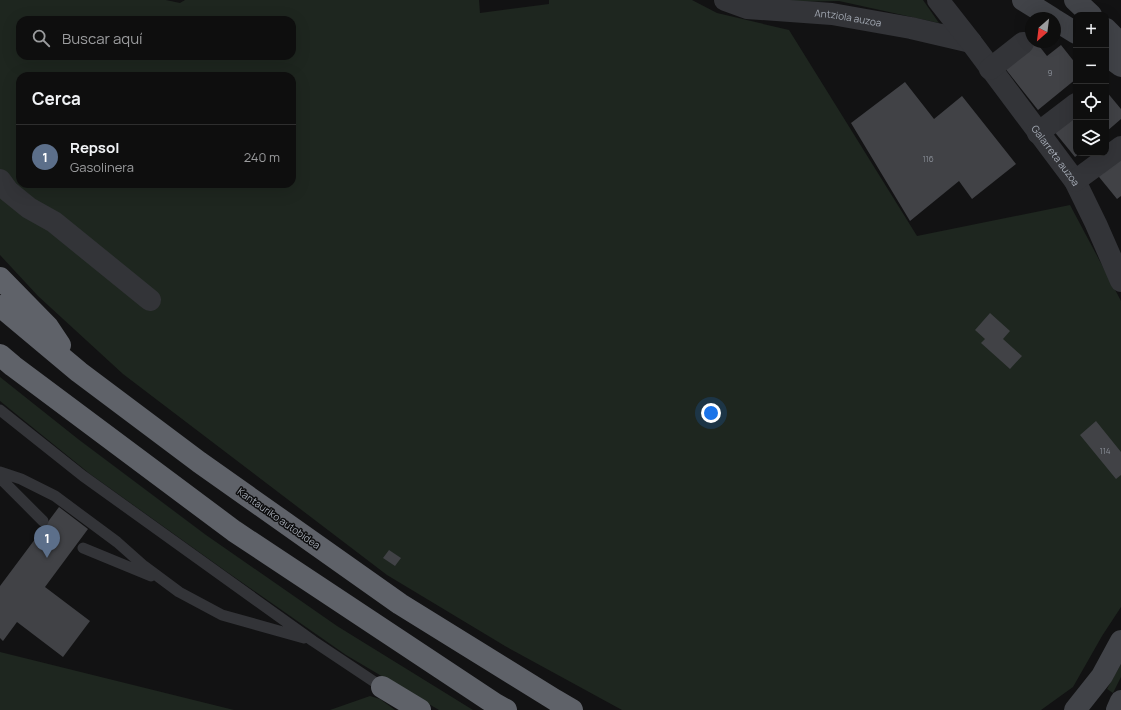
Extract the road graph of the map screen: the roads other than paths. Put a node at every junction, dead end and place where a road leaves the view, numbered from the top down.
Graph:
1 (725, 0) edge
2 (938, 0) edge
3 (1023, 0) edge
4 (1075, 0) edge
5 (1042, 12) edge
6 (1088, 12) edge
7 (1061, 24) edge
8 (1073, 31) edge
9 (1109, 32) edge
10 (971, 42) junction
11 (1023, 43) dead end
12 (1121, 44) edge
13 (1109, 57) edge
14 (1121, 66) edge
15 (990, 69) junction
16 (1073, 106) edge
17 (1038, 132) junction
18 (1121, 147) edge
19 (0, 180) edge
20 (1075, 181) junction
21 (0, 278) edge
22 (1121, 281) edge
23 (150, 300) dead end
24 (0, 306) edge
25 (0, 354) edge
26 (79, 372) junction
27 (0, 410) edge
28 (0, 472) edge
29 (0, 478) edge
30 (43, 521) dead end
31 (83, 548) dead end
32 (166, 582) junction
33 (313, 641) junction
34 (1121, 641) edge
35 (382, 687) joint
36 (1121, 701) edge
37 (420, 710) edge
38 (506, 710) edge
39 (572, 710) edge
40 (1075, 710) edge
41 (1117, 710) edge

1 - 10 street, Antziola auzoa
2 - 10 street, Galarreta auzoa
3 - 5 main road
4 - 6 main road
7 - 8 main road
9 - 12 main road
10 - 15 street, Galarreta auzoa
11 - 15 street
13 - 14 main road
15 - 17 street, Galarreta auzoa
16 - 17 street
17 - 20 street, Galarreta auzoa
18 - 20 street
19 - 23 street
20 - 22 street, Galarreta auzoa
21 - 26 highway
24 - 26 highway, Kantauriko autobidea
25 - 38 highway
26 - 39 highway, Kantauriko autobidea
27 - 33 lane
28 - 32 lane
29 - 30 lane
31 - 32 lane
32 - 33 lane
33 - 35 lane
34 - 40 main road
35 - 37 highway
36 - 41 main road

